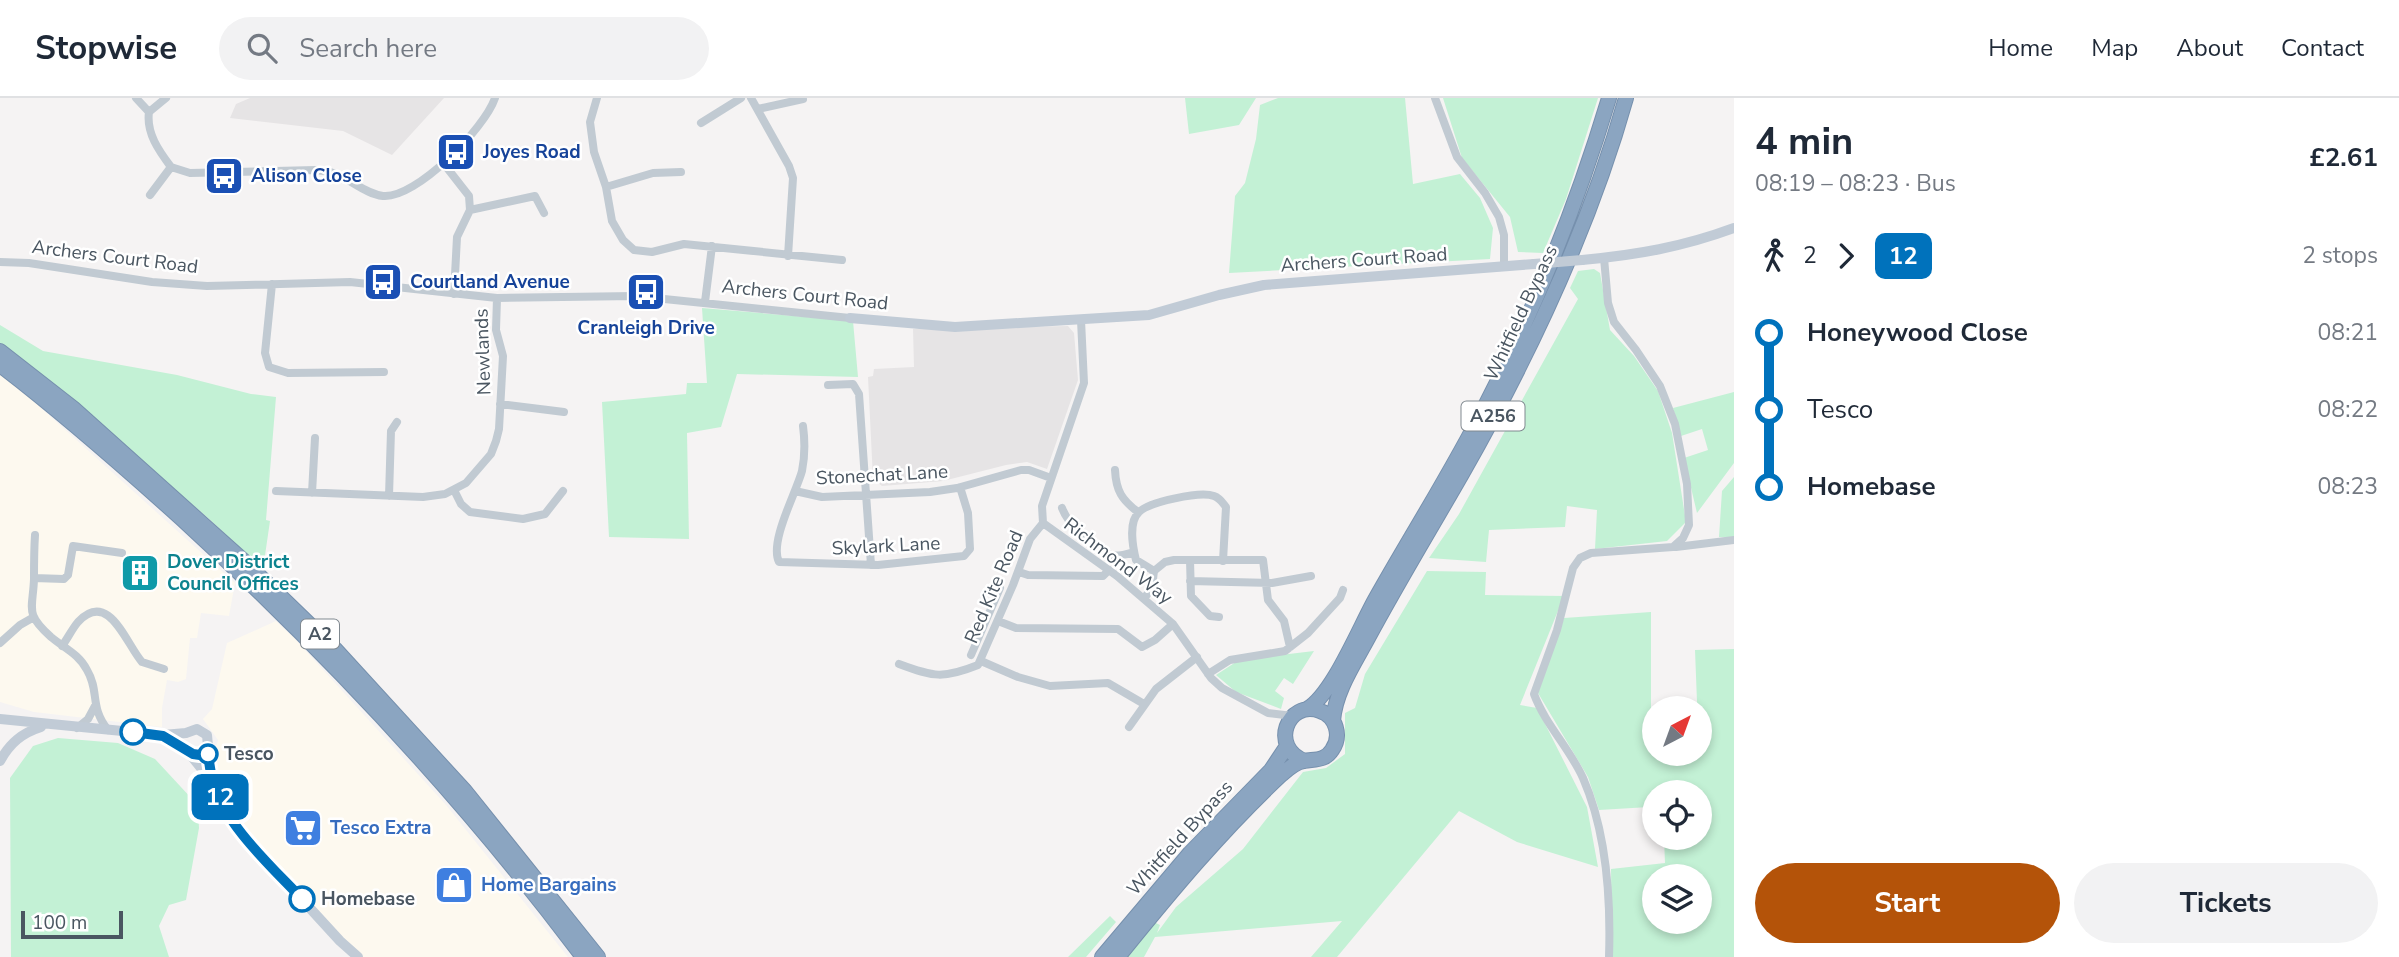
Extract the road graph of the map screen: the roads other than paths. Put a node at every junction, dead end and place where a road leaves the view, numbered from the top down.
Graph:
1 (136, 98) edge
2 (166, 98) edge
3 (495, 98) edge
4 (597, 98) edge
5 (741, 98) edge
6 (751, 98) edge
7 (1434, 98) edge
8 (1609, 98) edge
9 (1626, 98) edge
10 (803, 99) edge
11 (758, 109) junction
12 (149, 112) junction
13 (701, 123) dead end
14 (444, 164) junction
15 (171, 167) junction
16 (681, 172) dead end
17 (606, 187) junction
18 (150, 195) dead end
19 (470, 210) junction
20 (544, 213) dead end
21 (1734, 228) edge
22 (712, 246) junction
23 (788, 256) junction
24 (1604, 258) junction
25 (842, 260) dead end
26 (0, 261) edge
27 (1504, 266) junction
28 (272, 284) junction
29 (454, 294) junction
30 (497, 298) junction
31 (705, 302) junction
32 (850, 318) joint
33 (1081, 320) junction
34 (0, 351) edge
35 (0, 365) edge
36 (384, 372) dead end
37 (828, 385) dead end
38 (500, 404) junction
39 (564, 412) dead end
40 (397, 422) dead end
41 (803, 426) dead end
42 (315, 438) dead end
43 (1115, 470) dead end
44 (1051, 478) junction
45 (960, 487) junction
46 (454, 490) junction
47 (276, 491) dead end
48 (563, 491) dead end
49 (795, 491) junction
50 (312, 493) junction
51 (867, 494) junction
52 (388, 496) junction
53 (1062, 508) dead end
54 (1138, 512) junction
55 (1042, 523) junction
56 (1689, 525) junction
57 (35, 535) dead end
58 (1734, 540) edge
59 (1703, 542) junction
60 (1673, 547) junction
61 (1134, 552) junction
62 (122, 553) dead end
63 (1190, 560) junction
64 (1223, 561) junction
65 (871, 565) junction
66 (1109, 570) junction
67 (1154, 571) junction
68 (1019, 572) junction
69 (1311, 576) dead end
70 (34, 578) junction
71 (1190, 581) junction
72 (1264, 582) junction
73 (1000, 588) dead end
74 (1343, 590) dead end
75 (995, 599) junction
76 (1144, 599) junction
77 (1006, 603) junction
78 (34, 617) junction
79 (1219, 617) dead end
80 (998, 621) junction
81 (1173, 624) junction
82 (978, 639) junction
83 (0, 643) edge
84 (988, 643) junction
85 (62, 646) junction
86 (1290, 647) junction
87 (971, 655) dead end
88 (1197, 657) junction
89 (979, 663) junction
90 (899, 664) dead end
91 (164, 669) dead end
92 (1208, 674) junction
93 (1144, 704) junction
94 (95, 706) junction
95 (1307, 709) junction
96 (1263, 711) junction
97 (1293, 716) junction
98 (0, 719) edge
99 (1333, 721) junction
100 (47, 725) junction
101 (1129, 727) dead end
102 (78, 728) junction
103 (108, 730) junction
104 (186, 733) junction
105 (163, 736) junction
106 (1286, 740) junction
107 (207, 749) junction
108 (187, 750) junction
109 (0, 761) edge
110 (1305, 761) junction
111 (213, 783) junction
112 (577, 930) junction
113 (358, 957) edge
114 (583, 957) edge
115 (598, 957) edge
116 (605, 957) edge
117 (1102, 957) edge
118 (1118, 957) edge
119 (1609, 957) edge

1 - 12 street
2 - 12 street
3 - 14 street
4 - 17 street
5 - 13 street
6 - 11 street
7 - 27 street
8 - 95 highway, Whitfield Bypass / A256
9 - 99 highway, Whitfield Bypass / A256
10 - 11 street
11 - 23 street
12 - 15 street
14 - 15 street
14 - 19 street
15 - 18 street
16 - 17 street
17 - 22 street
19 - 20 street
19 - 29 street
21 - 24 street, Archers Court Road
22 - 23 street
22 - 31 street
23 - 25 street
24 - 27 street, Archers Court Road, bridge
24 - 56 street
26 - 28 street, Archers Court Road
27 - 33 street, Archers Court Road
28 - 29 street, Archers Court Road
28 - 36 street
29 - 30 street, Archers Court Road
30 - 31 street, Archers Court Road
30 - 38 street, Newlands
31 - 32 street, Archers Court Road
32 - 33 street, Archers Court Road
33 - 44 street, Richmond Way
34 - 112 highway, A2
35 - 114 highway, A2
37 - 51 street
38 - 39 street, Newlands
38 - 46 street, Newlands
40 - 52 street
41 - 49 street
42 - 50 street
43 - 54 street
44 - 45 street, Stonechat Lane
44 - 55 street, Richmond Way
45 - 51 street, Stonechat Lane
45 - 65 street, Skylark Lane
46 - 48 street
46 - 52 street, Newlands
47 - 50 street, Newlands
49 - 51 street, Stonechat Lane
49 - 65 street, Skylark Lane
50 - 52 street, Newlands
51 - 65 street
53 - 61 street
54 - 61 street
54 - 64 street
55 - 66 street, Richmond Way
55 - 68 street, Red Kite Road
56 - 59 street
56 - 60 street
57 - 70 street
58 - 59 street
59 - 60 street
60 - 119 street
61 - 67 street
62 - 70 street
63 - 64 street
63 - 67 street
63 - 71 street
64 - 72 street
66 - 68 street
66 - 76 street, Richmond Way
67 - 76 street
68 - 77 street, Red Kite Road
69 - 72 street
70 - 78 street
71 - 72 street
71 - 79 street
72 - 86 street
73 - 75 street
74 - 86 street
75 - 77 street
75 - 82 street
76 - 81 street, Richmond Way
77 - 80 street, Red Kite Road
78 - 83 street
78 - 85 street
80 - 81 street
80 - 84 street, Red Kite Road
81 - 88 street, Richmond Way
82 - 84 street
82 - 87 street
84 - 89 street, Red Kite Road
85 - 91 street
85 - 94 street
86 - 92 street
88 - 92 street, Richmond Way
88 - 93 street
89 - 90 street
89 - 93 street
92 - 96 street, Richmond Way
93 - 101 street
94 - 102 street
94 - 103 street
95 - 97 highway
95 - 99 highway
96 - 97 street, Richmond Way
96 - 106 street, Richmond Way
97 - 106 highway
98 - 100 street
99 - 110 highway
100 - 102 street
100 - 109 street
102 - 103 street
103 - 105 street
104 - 105 street
104 - 107 street
104 - 108 street
105 - 108 street
106 - 110 highway
106 - 117 highway, Whitfield Bypass
107 - 108 street
107 - 111 street
108 - 111 street
110 - 118 highway, Whitfield Bypass
111 - 113 street
112 - 115 highway, A2
112 - 116 highway

